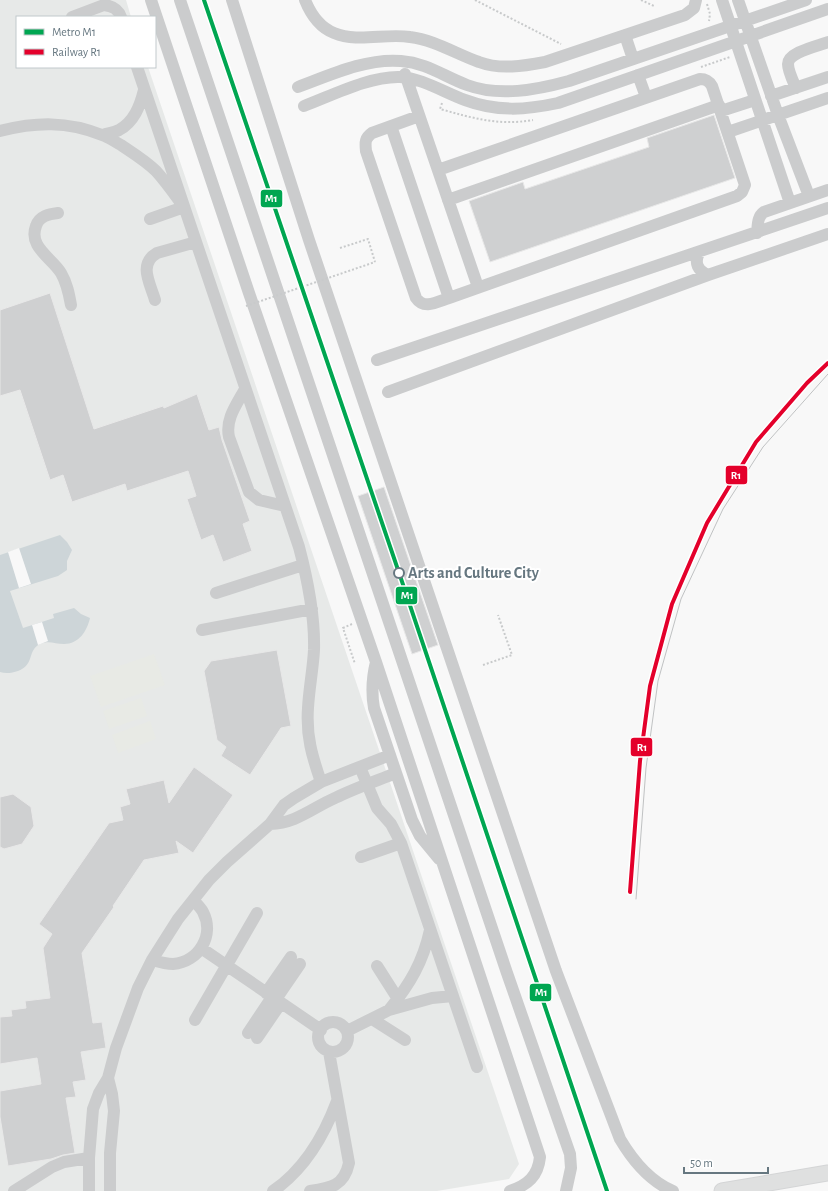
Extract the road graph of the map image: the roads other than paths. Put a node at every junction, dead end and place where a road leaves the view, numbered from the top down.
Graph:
1 (151, 0) edge
2 (180, 0) edge
3 (232, 0) edge
4 (305, 0) edge
5 (696, 0) edge
6 (722, 0) edge
7 (738, 0) edge
8 (806, 0) edge
9 (98, 4) edge
10 (828, 9) edge
11 (74, 16) edge
12 (121, 16) edge
13 (745, 21) junction
14 (730, 26) junction
15 (625, 35) junction
16 (750, 36) junction
17 (736, 41) junction
18 (828, 42) edge
19 (633, 59) junction
20 (400, 61) junction
21 (137, 68) edge
22 (638, 75) junction
23 (828, 77) edge
24 (406, 78) junction
25 (298, 87) dead end
26 (796, 88) junction
27 (144, 90) junction
28 (771, 96) junction
29 (646, 97) junction
30 (828, 98) edge
31 (755, 100) junction
32 (304, 106) dead end
33 (720, 108) junction
34 (778, 115) junction
35 (419, 116) junction
36 (762, 120) junction
37 (392, 126) junction
38 (0, 131) edge
39 (728, 132) junction
40 (103, 135) junction
41 (438, 170) junction
42 (828, 190) edge
43 (808, 196) junction
44 (448, 200) junction
45 (790, 203) junction
46 (184, 208) junction
47 (828, 208) edge
48 (58, 213) dead end
49 (150, 219) dead end
50 (757, 233) junction
51 (828, 234) edge
52 (196, 242) junction
53 (699, 253) junction
54 (708, 275) junction
55 (478, 287) junction
56 (449, 298) junction
57 (155, 300) dead end
58 (71, 305) dead end
59 (377, 360) dead end
60 (245, 389) junction
61 (388, 392) dead end
62 (284, 506) junction
63 (303, 565) junction
64 (216, 593) dead end
65 (312, 609) junction
66 (202, 630) dead end
67 (376, 662) junction
68 (390, 755) junction
69 (360, 766) junction
70 (396, 773) junction
71 (321, 782) junction
72 (367, 784) junction
73 (294, 798) junction
74 (303, 815) junction
75 (270, 824) junction
76 (401, 843) junction
77 (361, 858) dead end
78 (443, 863) junction
79 (193, 900) junction
80 (257, 913) dead end
81 (430, 928) junction
82 (201, 948) junction
83 (152, 960) junction
84 (295, 961) dead end
85 (227, 966) junction
86 (377, 966) dead end
87 (453, 996) junction
88 (274, 998) junction
89 (398, 999) junction
90 (390, 1010) junction
91 (372, 1019) junction
92 (195, 1020) dead end
93 (321, 1030) junction
94 (347, 1031) junction
95 (252, 1035) dead end
96 (405, 1040) dead end
97 (329, 1052) junction
98 (477, 1067) dead end
99 (108, 1078) junction
100 (337, 1100) junction
101 (91, 1126) junction
102 (112, 1128) junction
103 (89, 1158) junction
104 (828, 1173) edge
105 (14, 1191) edge
106 (89, 1191) edge
107 (110, 1191) edge
108 (273, 1191) edge
109 (310, 1191) edge
110 (510, 1191) edge
111 (566, 1191) edge
112 (673, 1191) edge
113 (722, 1191) edge

1 - 67 street
2 - 111 street
3 - 112 street
4 - 15 street
5 - 15 street
6 - 14 street
7 - 13 street
8 - 13 street
9 - 11 street
9 - 12 street
10 - 16 street
13 - 14 street
13 - 16 street
14 - 17 street
14 - 19 street
15 - 19 street
16 - 17 street
16 - 28 street
17 - 22 street
17 - 31 street
18 - 26 street
19 - 20 street
20 - 24 street
20 - 25 street
21 - 27 street
22 - 24 street
22 - 29 street
23 - 26 street
24 - 32 street
24 - 35 street
26 - 28 street
27 - 40 street
27 - 46 street
28 - 34 street
29 - 33 street
29 - 41 street
30 - 34 street
31 - 33 street
31 - 36 street
33 - 39 street
33 - 44 street
34 - 36 street
34 - 43 street
35 - 37 street
35 - 41 street
36 - 39 street
36 - 45 street
37 - 56 street
37 - 56 street
38 - 40 street
39 - 55 street
40 - 46 street
41 - 44 street
42 - 43 street
43 - 45 street
44 - 55 street
45 - 50 street
46 - 49 street
46 - 52 street
47 - 50 street
48 - 58 street
50 - 53 street
51 - 54 street
52 - 57 street
52 - 60 street
53 - 54 street
53 - 59 street
54 - 61 street
55 - 56 street
60 - 62 street
60 - 62 street
62 - 63 street
63 - 64 street
63 - 65 street
65 - 66 street
65 - 71 street
67 - 68 street
67 - 78 street
68 - 69 street
68 - 70 street
69 - 71 street
69 - 72 street
70 - 72 street
70 - 78 street
71 - 73 street
72 - 74 street
72 - 76 street
73 - 74 street
73 - 75 street
74 - 75 street
75 - 79 street
76 - 77 street
76 - 81 street
78 - 110 street
79 - 82 street
79 - 83 street
80 - 85 street
81 - 87 street
81 - 89 street
82 - 83 street
82 - 85 street
83 - 99 street
84 - 88 street
85 - 88 street
85 - 92 street
86 - 89 street
87 - 90 street
87 - 98 street
88 - 93 street
88 - 95 street
89 - 90 street
90 - 91 street
91 - 94 street
91 - 96 street
93 - 94 street
93 - 97 street
94 - 97 street
97 - 100 street
99 - 101 street
99 - 102 street
100 - 108 street
100 - 109 street
101 - 102 street
101 - 103 street
102 - 107 street
103 - 105 street
103 - 106 street
104 - 113 main road

